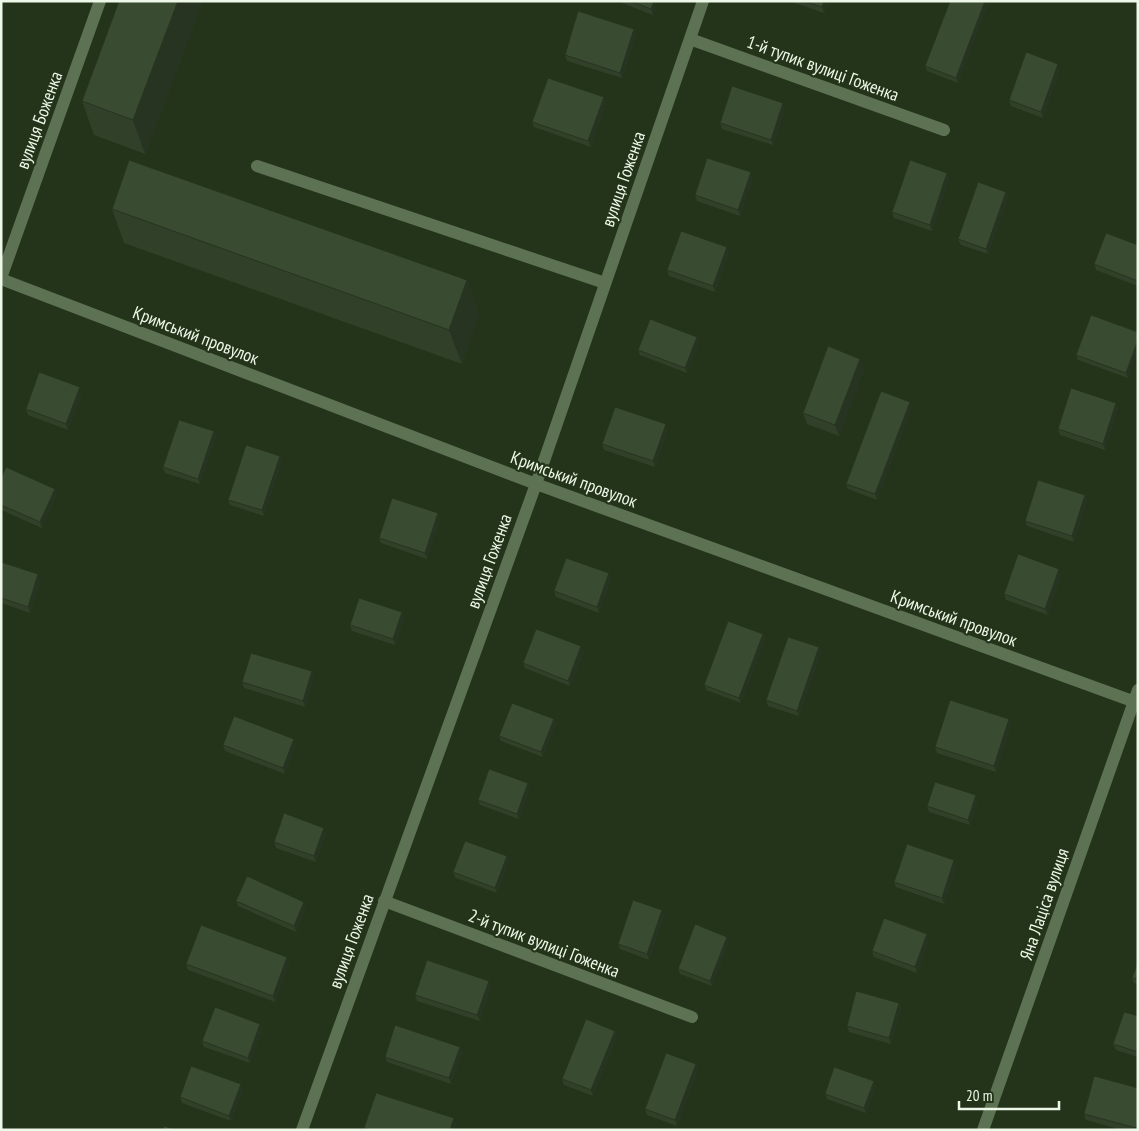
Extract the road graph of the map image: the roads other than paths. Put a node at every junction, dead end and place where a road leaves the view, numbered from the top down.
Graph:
1 (100, 1) edge
2 (703, 1) edge
3 (690, 39) junction
4 (944, 130) dead end
5 (257, 166) dead end
6 (1, 278) edge
7 (605, 283) junction
8 (536, 484) junction
9 (1138, 690) edge
10 (1136, 703) edge
11 (384, 902) junction
12 (692, 1017) dead end
13 (302, 1130) edge
14 (983, 1130) edge

1 - 6 street, вулиця Боженка
2 - 3 street, вулиця Гоженка
3 - 4 street, 1-й тупик вулиці Гоженка
3 - 7 street, вулиця Гоженка
5 - 7 street
6 - 8 street, Кримський провулок
7 - 8 street, вулиця Гоженка
8 - 10 street, Кримський провулок
8 - 11 street, вулиця Гоженка
9 - 10 street, Яна Лаціса вулиця
10 - 14 street, Яна Лаціса вулиця
11 - 12 street, 2-й тупик вулиці Гоженка
11 - 13 street, вулиця Гоженка

